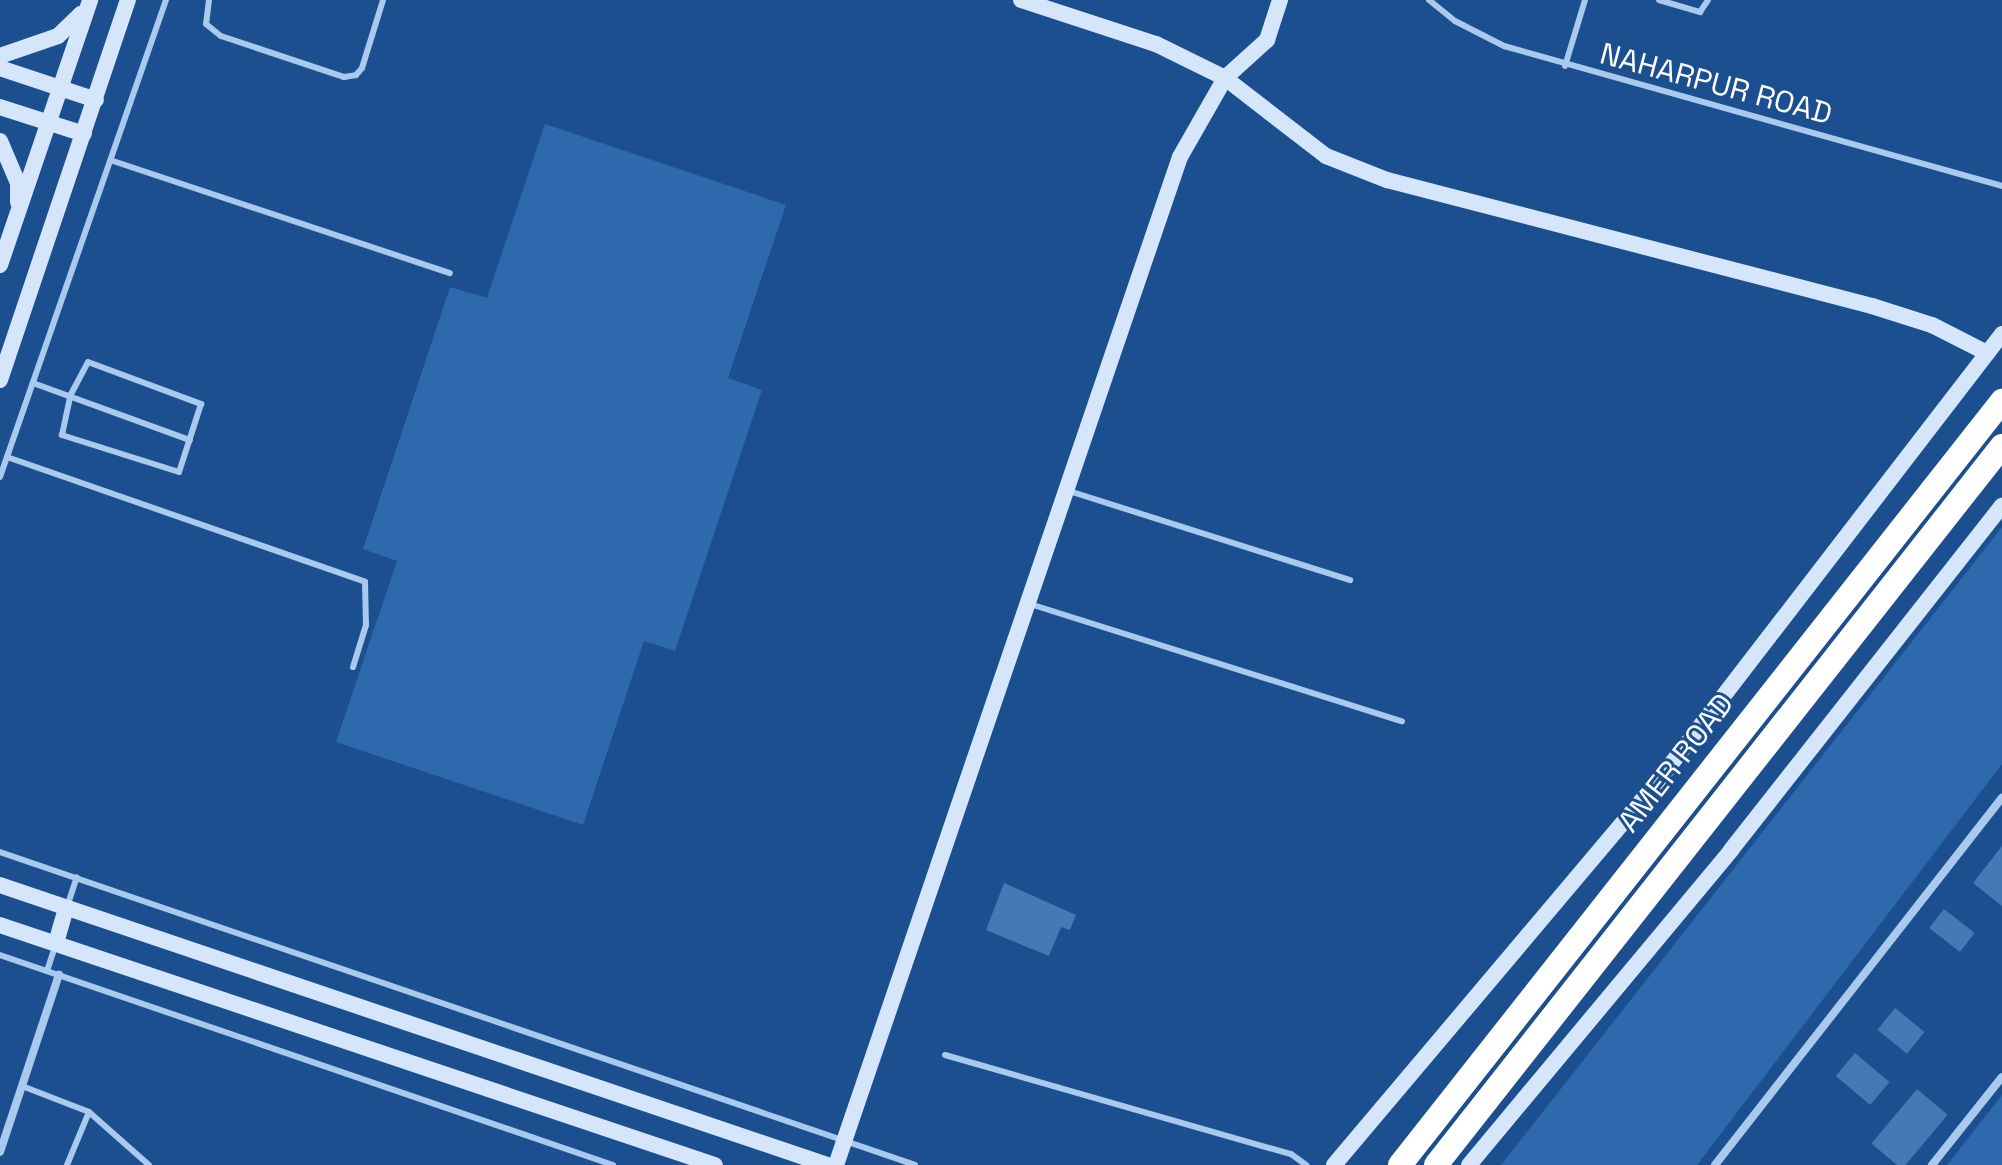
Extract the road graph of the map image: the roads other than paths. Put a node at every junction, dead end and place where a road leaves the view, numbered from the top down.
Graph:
1 (90, 0) edge
2 (128, 0) edge
3 (166, 0) edge
4 (209, 0) edge
5 (383, 0) edge
6 (1021, 0) edge
7 (1280, 0) edge
8 (1429, 0) edge
9 (1585, 0) edge
10 (1659, 0) edge
11 (1708, 0) edge
12 (0, 56) edge
13 (1565, 66) junction
14 (0, 68) edge
15 (1225, 78) junction
16 (60, 88) junction
17 (96, 100) junction
18 (0, 107) edge
19 (48, 124) junction
20 (84, 134) junction
21 (3, 146) edge
22 (113, 161) junction
23 (0, 170) edge
24 (2002, 186) edge
25 (18, 212) junction
26 (0, 265) edge
27 (450, 273) dead end
28 (2002, 334) edge
29 (1987, 353) junction
30 (0, 380) edge
31 (33, 383) junction
32 (70, 396) junction
33 (2002, 401) edge
34 (190, 440) junction
35 (2002, 446) edge
36 (7, 457) junction
37 (0, 477) edge
38 (1065, 490) junction
39 (2002, 506) edge
40 (1350, 580) dead end
41 (1027, 602) junction
42 (353, 667) dead end
43 (1402, 721) dead end
44 (2002, 798) edge
45 (0, 852) edge
46 (77, 877) junction
47 (0, 885) edge
48 (66, 908) junction
49 (0, 925) edge
50 (56, 943) junction
51 (0, 955) edge
52 (47, 971) junction
53 (59, 975) junction
54 (945, 1055) dead end
55 (2002, 1077) edge
56 (22, 1086) junction
57 (89, 1112) junction
58 (846, 1142) junction
59 (0, 1152) edge
60 (67, 1165) edge
61 (149, 1165) edge
62 (613, 1165) edge
63 (715, 1165) edge
64 (827, 1165) edge
65 (836, 1165) edge
66 (915, 1165) edge
67 (1306, 1165) edge
68 (1334, 1165) edge
69 (1400, 1165) edge
70 (1436, 1165) edge
71 (1469, 1165) edge
72 (1715, 1165) edge
73 (1932, 1165) edge

1 - 12 street
1 - 16 street
2 - 17 street
3 - 22 lane
4 - 5 lane
6 - 15 street
7 - 15 street
8 - 13 lane, NAHARPUR ROAD
9 - 13 lane
10 - 11 lane
13 - 24 lane, NAHARPUR ROAD
14 - 16 street
15 - 29 street
15 - 38 street
16 - 17 street
16 - 19 street
17 - 20 street
18 - 19 street
19 - 20 street
19 - 25 street
20 - 30 street
21 - 23 lane
21 - 25 street
22 - 27 lane
22 - 31 lane
25 - 26 street
28 - 29 street
29 - 68 street
31 - 32 lane
31 - 36 lane
32 - 34 lane
32 - 34 lane
32 - 34 lane
33 - 69 highway, AMER ROAD
35 - 70 highway, AMER ROAD
36 - 37 lane
36 - 42 lane
38 - 40 lane
38 - 41 street
39 - 71 street
41 - 43 lane
41 - 58 street
44 - 72 street
45 - 46 lane
46 - 48 lane
46 - 58 lane
47 - 48 street
48 - 50 street
48 - 64 street
49 - 50 street
50 - 52 lane
50 - 63 street
51 - 52 lane
52 - 53 lane
53 - 56 street
53 - 62 lane
54 - 67 lane
55 - 73 street
56 - 57 lane
56 - 59 street
57 - 60 lane
57 - 61 lane
58 - 65 street
58 - 66 lane

